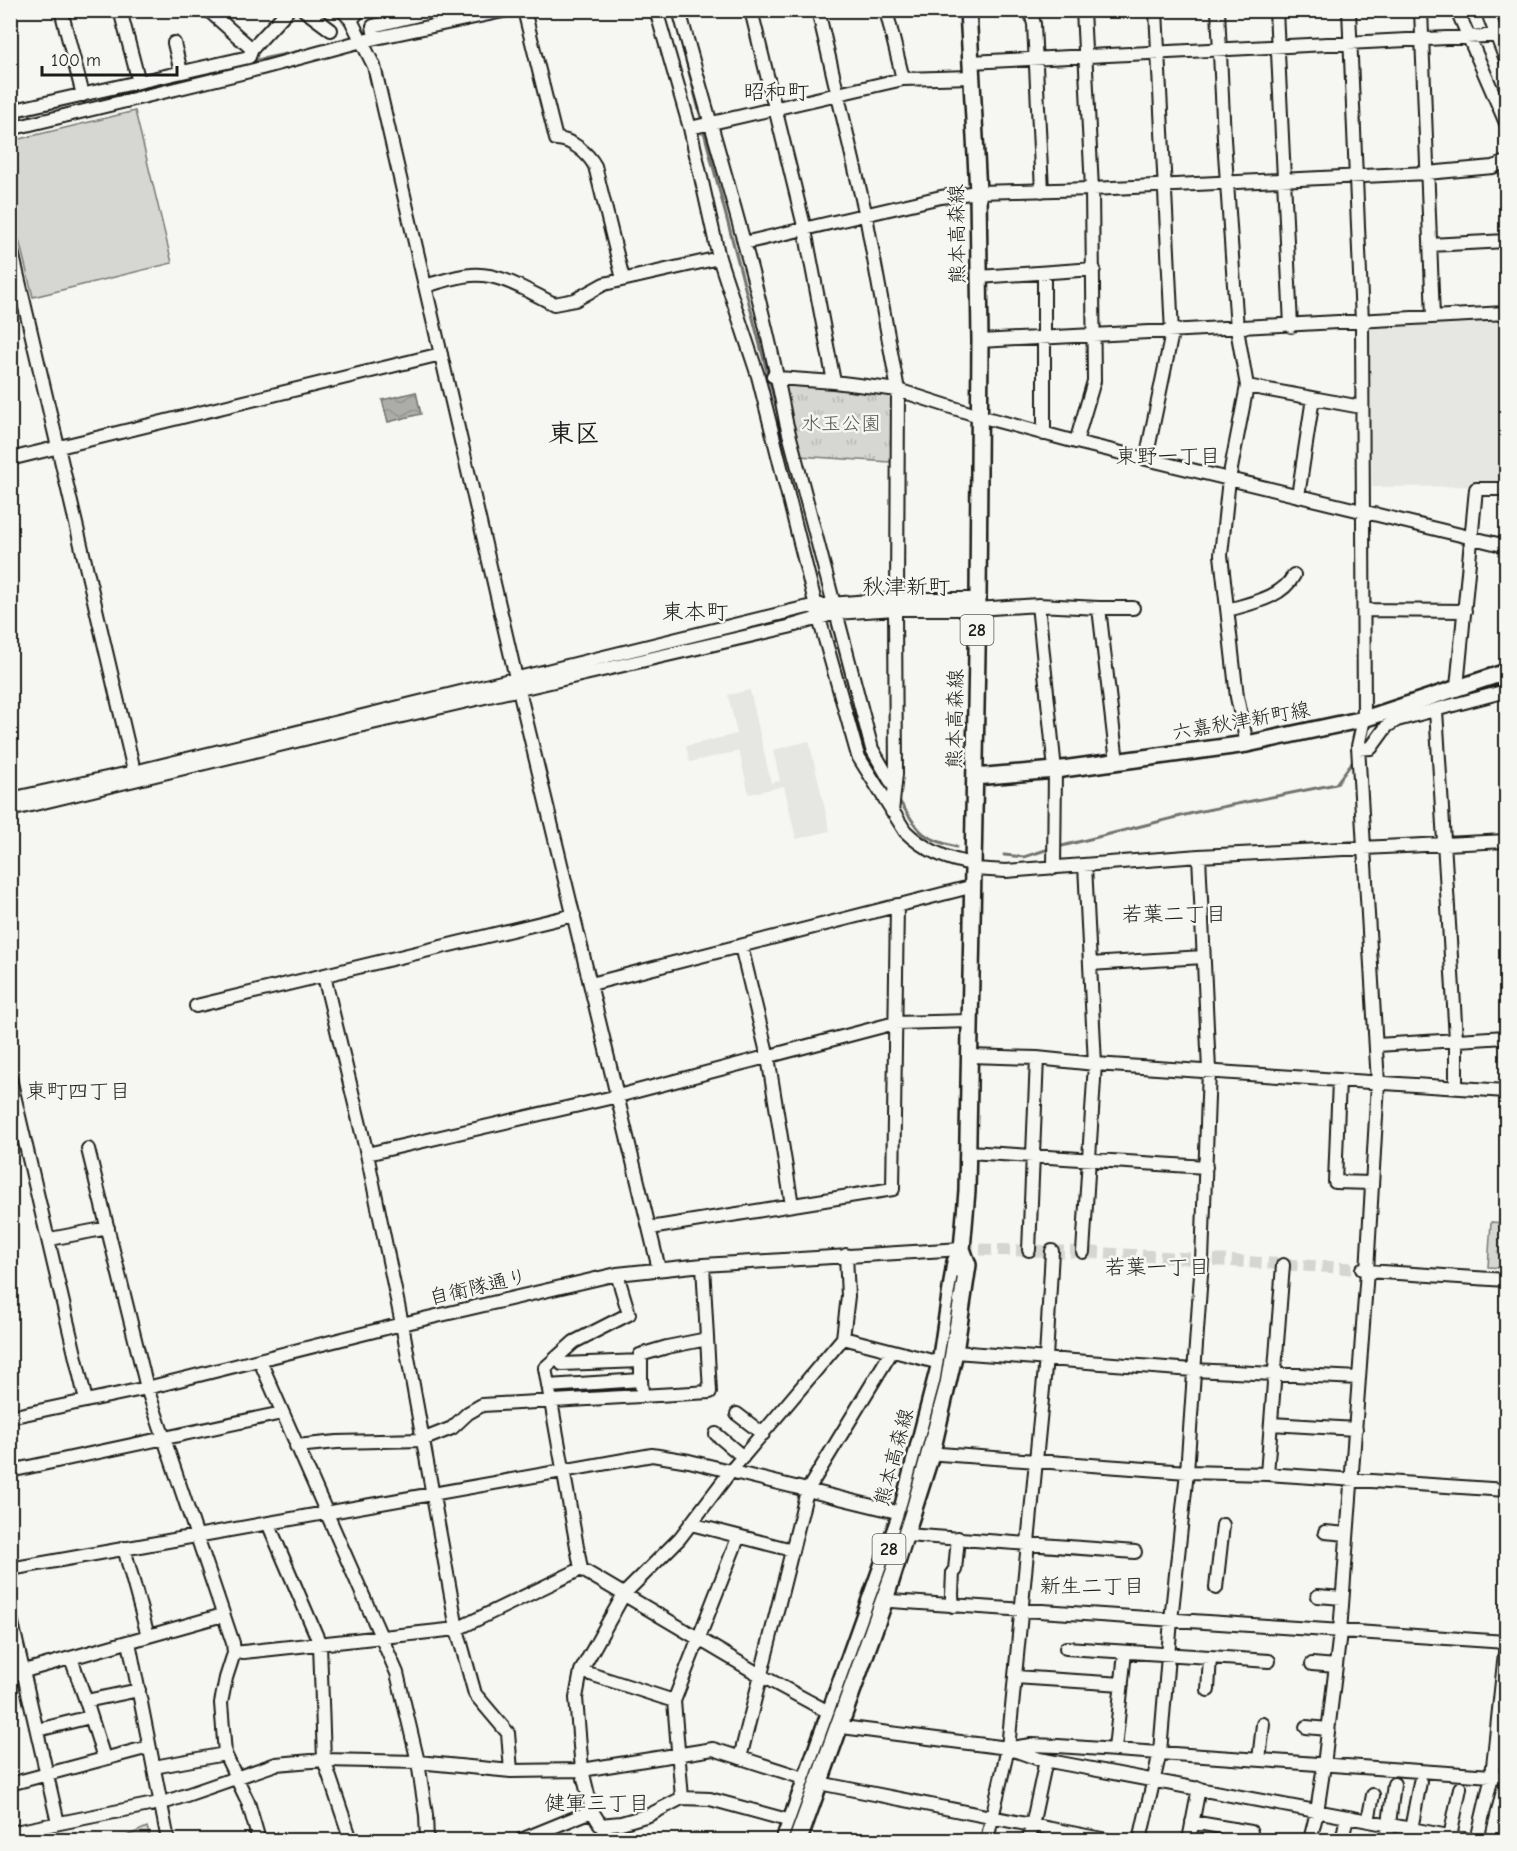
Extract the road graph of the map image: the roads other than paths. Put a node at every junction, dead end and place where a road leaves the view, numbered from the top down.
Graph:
1 (61, 10) edge
2 (120, 10) edge
3 (208, 10) edge
4 (304, 10) edge
5 (342, 10) edge
6 (360, 10) edge
7 (439, 10) edge
8 (508, 10) edge
9 (524, 10) edge
10 (656, 10) edge
11 (679, 10) edge
12 (751, 10) edge
13 (818, 10) edge
14 (886, 10) edge
15 (968, 10) edge
16 (1030, 10) edge
17 (1083, 10) edge
18 (1156, 10) edge
19 (1218, 10) edge
20 (1276, 10) edge
21 (1349, 10) edge
22 (1421, 10) edge
23 (1457, 10) edge
24 (288, 11) edge
25 (1486, 11) edge
26 (351, 20) junction
27 (331, 30) dead end
28 (1501, 35) edge
29 (1469, 37) junction
30 (375, 38) junction
31 (1423, 39) junction
32 (362, 41) junction
33 (1350, 42) junction
34 (174, 43) dead end
35 (1278, 46) junction
36 (252, 49) junction
37 (1220, 49) junction
38 (1158, 52) junction
39 (1085, 55) junction
40 (1036, 58) junction
41 (1506, 60) edge
42 (970, 70) junction
43 (181, 72) junction
44 (903, 80) junction
45 (139, 82) junction
46 (108, 90) junction
47 (838, 93) junction
48 (83, 95) junction
49 (112, 105) junction
50 (777, 109) junction
51 (10, 111) edge
52 (1506, 123) edge
53 (700, 125) junction
54 (10, 129) edge
55 (1506, 162) edge
56 (1427, 173) junction
57 (1355, 176) junction
58 (1283, 180) junction
59 (1227, 183) junction
60 (1165, 185) junction
61 (1092, 189) junction
62 (1042, 191) junction
63 (978, 192) junction
64 (866, 216) junction
65 (805, 230) junction
66 (1506, 241) edge
67 (10, 243) edge
68 (744, 243) junction
69 (1430, 246) junction
70 (719, 258) junction
71 (1094, 269) junction
72 (1044, 273) junction
73 (979, 277) junction
74 (623, 279) junction
75 (425, 286) junction
76 (16, 292) edge
77 (1506, 313) edge
78 (1433, 317) junction
79 (1362, 322) junction
80 (1291, 326) junction
81 (1237, 329) junction
82 (1172, 333) junction
83 (1095, 336) junction
84 (1044, 338) junction
85 (980, 341) junction
86 (441, 354) junction
87 (768, 376) junction
88 (834, 382) junction
89 (1247, 386) junction
90 (898, 390) junction
91 (1313, 398) junction
92 (1361, 407) junction
93 (979, 416) junction
94 (1044, 434) junction
95 (1076, 442) junction
96 (59, 446) junction
97 (10, 459) edge
98 (1146, 459) junction
99 (1230, 479) junction
100 (1506, 489) edge
101 (1298, 496) junction
102 (1363, 512) junction
103 (1473, 538) junction
104 (1506, 546) edge
105 (1294, 575) dead end
106 (896, 604) junction
107 (977, 604) junction
108 (1038, 605) junction
109 (1099, 608) junction
110 (1133, 608) dead end
111 (826, 610) junction
112 (1228, 610) junction
113 (1364, 610) junction
114 (1465, 611) junction
115 (1506, 672) edge
116 (517, 684) junction
117 (1457, 687) junction
118 (1506, 691) edge
119 (1436, 710) junction
120 (1364, 719) junction
121 (1247, 744) junction
122 (1358, 748) junction
123 (1117, 762) junction
124 (1055, 770) junction
125 (135, 776) junction
126 (975, 777) junction
127 (894, 787) junction
128 (10, 799) edge
129 (893, 807) junction
130 (10, 810) edge
131 (1506, 841) edge
132 (1443, 845) junction
133 (1365, 849) junction
134 (1199, 856) junction
135 (1085, 866) junction
136 (974, 867) junction
137 (1054, 868) junction
138 (974, 886) junction
139 (897, 905) junction
140 (574, 915) junction
141 (741, 946) junction
142 (1203, 957) junction
143 (1090, 964) junction
144 (324, 976) junction
145 (591, 984) junction
146 (196, 1006) dead end
147 (971, 1021) junction
148 (896, 1023) junction
149 (1506, 1037) edge
150 (1456, 1039) junction
151 (1377, 1045) junction
152 (970, 1056) junction
153 (768, 1057) junction
154 (1037, 1058) junction
155 (1095, 1064) junction
156 (1209, 1070) junction
157 (10, 1077) edge
158 (1339, 1080) junction
159 (1378, 1083) junction
160 (1456, 1087) junction
161 (1506, 1090) edge
162 (618, 1096) junction
163 (15, 1115) edge
164 (88, 1149) dead end
165 (968, 1152) junction
166 (367, 1154) junction
167 (1034, 1156) junction
168 (1090, 1160) junction
169 (1206, 1167) junction
170 (1372, 1183) junction
171 (792, 1205) junction
172 (108, 1228) junction
173 (650, 1228) junction
174 (50, 1239) junction
175 (962, 1249) junction
176 (1029, 1250) dead end
177 (1052, 1251) dead end
178 (1083, 1252) dead end
179 (846, 1255) junction
180 (703, 1265) junction
181 (1283, 1266) dead end
182 (659, 1269) junction
183 (1364, 1270) junction
184 (617, 1274) junction
185 (1506, 1280) edge
186 (402, 1324) junction
187 (843, 1338) junction
188 (707, 1339) junction
189 (892, 1351) junction
190 (955, 1352) junction
191 (557, 1357) junction
192 (1046, 1358) junction
193 (260, 1361) junction
194 (641, 1361) junction
195 (940, 1362) junction
196 (1193, 1370) junction
197 (1275, 1373) junction
198 (1359, 1378) junction
199 (641, 1380) junction
200 (548, 1386) junction
201 (147, 1388) junction
202 (642, 1395) junction
203 (550, 1400) junction
204 (86, 1401) junction
205 (282, 1413) junction
206 (737, 1414) dead end
207 (10, 1416) edge
208 (1271, 1424) junction
209 (1356, 1429) junction
210 (716, 1434) dead end
211 (763, 1434) junction
212 (164, 1437) junction
213 (422, 1440) junction
214 (296, 1446) junction
215 (925, 1453) junction
216 (743, 1456) junction
217 (1036, 1461) junction
218 (10, 1470) edge
219 (563, 1470) junction
220 (730, 1472) junction
221 (1187, 1472) junction
222 (1267, 1474) junction
223 (1352, 1479) junction
224 (1506, 1490) edge
225 (807, 1491) junction
226 (433, 1493) junction
227 (325, 1513) junction
228 (907, 1514) junction
229 (268, 1523) junction
230 (691, 1524) junction
231 (1223, 1525) dead end
232 (1325, 1532) dead end
233 (1347, 1534) junction
234 (197, 1535) junction
235 (907, 1535) junction
236 (738, 1538) junction
237 (958, 1538) junction
238 (1029, 1543) junction
239 (124, 1548) junction
240 (792, 1550) junction
241 (1135, 1552) dead end
242 (10, 1569) edge
243 (581, 1569) junction
244 (1216, 1588) dead end
245 (624, 1594) junction
246 (1318, 1596) dead end
247 (1342, 1598) junction
248 (878, 1600) junction
249 (953, 1606) junction
250 (1021, 1611) junction
251 (10, 1614) edge
252 (224, 1615) junction
253 (1171, 1620) junction
254 (457, 1629) junction
255 (1340, 1632) junction
256 (148, 1636) junction
257 (381, 1638) junction
258 (698, 1638) junction
259 (129, 1642) junction
260 (1506, 1643) edge
261 (321, 1644) junction
262 (1066, 1648) dead end
263 (1125, 1652) junction
264 (234, 1653) junction
265 (1168, 1654) junction
266 (1210, 1657) junction
267 (70, 1658) junction
268 (1269, 1661) dead end
269 (1312, 1664) dead end
270 (1335, 1666) junction
271 (24, 1671) junction
272 (581, 1671) junction
273 (10, 1675) edge
274 (760, 1675) junction
275 (1015, 1677) junction
276 (1122, 1684) junction
277 (139, 1690) junction
278 (1208, 1690) dead end
279 (86, 1701) junction
280 (674, 1701) junction
281 (1503, 1708) edge
282 (90, 1717) junction
283 (835, 1721) junction
284 (1263, 1724) dead end
285 (1306, 1727) dead end
286 (1328, 1729) junction
287 (38, 1730) junction
288 (149, 1747) junction
289 (1008, 1748) junction
290 (1115, 1749) junction
291 (1160, 1752) junction
292 (225, 1754) junction
293 (679, 1754) junction
294 (104, 1758) junction
295 (740, 1758) junction
296 (324, 1760) junction
297 (1046, 1760) junction
298 (1259, 1760) junction
299 (418, 1762) junction
300 (1324, 1765) junction
301 (154, 1767) junction
302 (582, 1770) junction
303 (511, 1771) junction
304 (47, 1773) junction
305 (1492, 1776) junction
306 (1506, 1777) edge
307 (236, 1778) junction
308 (1154, 1779) junction
309 (813, 1781) junction
310 (1420, 1782) dead end
311 (10, 1784) edge
312 (1394, 1784) dead end
313 (1199, 1788) junction
314 (1460, 1788) dead end
315 (1373, 1795) dead end
316 (682, 1798) junction
317 (161, 1803) junction
318 (592, 1811) junction
319 (1317, 1812) junction
320 (992, 1817) junction
321 (1347, 1817) junction
322 (791, 1821) junction
323 (1368, 1821) junction
324 (1192, 1822) junction
325 (58, 1824) junction
326 (600, 1825) junction
327 (1032, 1826) junction
328 (1390, 1826) junction
329 (1251, 1832) dead end
330 (10, 1833) edge
331 (1410, 1834) edge
332 (1443, 1837) edge
333 (168, 1840) edge
334 (259, 1840) edge
335 (351, 1840) edge
336 (428, 1840) edge
337 (522, 1840) edge
338 (610, 1840) edge
339 (784, 1840) edge
340 (799, 1840) edge
341 (987, 1840) edge
342 (1029, 1840) edge
343 (1107, 1840) edge
344 (1140, 1840) edge
345 (1189, 1840) edge
346 (1310, 1840) edge
347 (1342, 1840) edge
348 (1387, 1840) edge
349 (1470, 1840) edge
350 (1477, 1840) edge

1 - 48 street
2 - 45 street
3 - 36 street
4 - 27 street
5 - 26 street
6 - 26 street
7 - 30 street
8 - 30 street
9 - 74 street
10 - 53 street
11 - 53 street
12 - 50 street
13 - 47 street
14 - 44 street
15 - 42 main road, 熊本高森線 / 28
16 - 40 street
17 - 39 street
18 - 38 street
19 - 37 street
20 - 35 street
21 - 33 street
22 - 31 street
23 - 29 street
24 - 36 street
25 - 28 street
26 - 32 street
28 - 29 street
28 - 41 street
29 - 31 street
29 - 52 street
30 - 32 street
31 - 33 street
31 - 56 street
32 - 49 street
32 - 75 street
33 - 35 street
33 - 57 street
34 - 43 street
35 - 37 street
35 - 58 street
36 - 43 street
37 - 38 street
37 - 59 street
38 - 39 street
38 - 60 street
39 - 40 street
39 - 61 street
40 - 42 street
40 - 62 street
42 - 44 street
42 - 63 main road, 熊本高森線 / 28
43 - 45 street
44 - 47 street
45 - 46 street
46 - 48 street
46 - 49 street
47 - 50 street
47 - 64 street
48 - 51 street
49 - 54 street
50 - 53 street
50 - 65 street
53 - 68 street
53 - 70 street
55 - 56 street
56 - 57 street
56 - 69 street
57 - 58 street
57 - 79 street
58 - 59 street
58 - 80 street
59 - 60 street
59 - 81 street
60 - 61 street
60 - 82 street
61 - 62 street
61 - 71 street
62 - 63 street
63 - 64 street
63 - 73 main road, 熊本高森線 / 28
64 - 65 street
64 - 90 street
65 - 68 street
65 - 88 street
66 - 69 street
67 - 76 street
68 - 87 street
69 - 78 street
70 - 74 street
70 - 87 street
71 - 72 street
71 - 83 street
72 - 73 street
72 - 84 street
73 - 85 main road, 熊本高森線 / 28
74 - 75 street
75 - 86 street
76 - 96 street
77 - 78 street
78 - 79 street
79 - 80 street
79 - 92 street
80 - 81 street
81 - 82 street
81 - 89 street
82 - 83 street
82 - 98 street
83 - 84 street
83 - 95 street
84 - 85 street
84 - 94 street
85 - 93 main road, 熊本高森線 / 28
86 - 96 street
86 - 116 street
87 - 88 street
87 - 111 street
87 - 111 street
88 - 90 street
89 - 91 street
89 - 99 street
90 - 93 street
90 - 106 street
91 - 92 street
91 - 101 street
92 - 102 street
93 - 94 street
93 - 107 main road, 熊本高森線 / 28
94 - 95 street
95 - 98 street
96 - 97 street
96 - 125 street
98 - 99 street
99 - 101 street
99 - 112 street
100 - 103 street
101 - 102 street
102 - 103 street
102 - 113 street
103 - 104 street
103 - 114 street
105 - 112 street
106 - 107 street
106 - 111 street
106 - 127 street
107 - 108 street
107 - 126 main road, 熊本高森線 / 28
108 - 109 street
108 - 124 street
109 - 110 street
109 - 123 street
111 - 116 street
111 - 127 street
111 - 129 street
112 - 121 street
113 - 114 street
113 - 120 street
114 - 117 street
115 - 117 main road, 六嘉秋津新町線
116 - 125 street
116 - 140 street
117 - 120 main road, 六嘉秋津新町線
118 - 119 street
119 - 122 street
119 - 132 street
120 - 121 main road, 六嘉秋津新町線
120 - 122 street
121 - 123 main road, 六嘉秋津新町線
122 - 133 street
123 - 124 main road, 六嘉秋津新町線
124 - 126 main road, 六嘉秋津新町線
124 - 137 street
125 - 128 street
125 - 130 street
126 - 136 main road, 熊本高森線 / 28
127 - 129 street
129 - 136 street
131 - 132 street
132 - 133 street
132 - 150 street
133 - 134 street
133 - 151 street
134 - 135 street
134 - 142 street
135 - 137 street
135 - 143 street
136 - 137 street
136 - 138 main road, 熊本高森線 / 28
138 - 139 street
138 - 147 main road, 熊本高森線 / 28
139 - 141 street
139 - 148 street
140 - 144 street
140 - 145 street
141 - 145 street
141 - 153 street
142 - 143 street
142 - 156 street
143 - 155 street
144 - 146 street
144 - 166 street
145 - 162 street
147 - 148 street
147 - 152 main road, 熊本高森線 / 28
148 - 153 street
148 - 171 street
149 - 150 street
150 - 151 street
150 - 160 street
151 - 159 street
152 - 154 street
152 - 165 main road, 熊本高森線 / 28
153 - 162 street
153 - 171 street
154 - 155 street
154 - 167 street
155 - 156 street
155 - 168 street
156 - 158 street
156 - 169 street
157 - 163 street
158 - 159 street
158 - 170 street
159 - 160 street
159 - 170 street
160 - 161 street
162 - 166 street
162 - 173 street
163 - 174 street
164 - 172 street
165 - 167 street
165 - 175 main road, 熊本高森線 / 28
166 - 186 street
167 - 168 street
167 - 176 street
168 - 169 street
168 - 178 street
169 - 196 street
170 - 183 street
171 - 173 street
172 - 174 street
172 - 201 street
173 - 182 street
174 - 204 street
175 - 179 street, 自衛隊通り
175 - 190 main road, 熊本高森線 / 28
175 - 195 main road, 熊本高森線 / 28
177 - 192 street
179 - 180 street, 自衛隊通り
179 - 187 street
180 - 182 street, 自衛隊通り
180 - 188 street
181 - 197 street
182 - 184 street, 自衛隊通り
183 - 185 street
183 - 198 street
184 - 186 street, 自衛隊通り
184 - 191 street
186 - 193 street, 自衛隊通り
186 - 213 street
187 - 189 street
187 - 211 street
188 - 194 street
188 - 202 street
189 - 195 street
189 - 225 street
190 - 192 street
190 - 195 street
190 - 215 main road, 熊本高森線 / 28
191 - 194 street
191 - 200 street
192 - 196 street
192 - 217 street
193 - 201 street, 自衛隊通り
193 - 205 street
194 - 199 street
195 - 215 main road, 熊本高森線 / 28
196 - 197 street
196 - 221 street
197 - 198 street
197 - 208 street
198 - 209 street
199 - 200 street
199 - 202 street
200 - 203 street
201 - 204 street, 自衛隊通り
201 - 212 street
202 - 203 street
203 - 213 street
203 - 219 street
204 - 207 street, 自衛隊通り
205 - 212 street
205 - 214 street
206 - 211 street
208 - 209 street
208 - 222 street
209 - 223 street
210 - 216 street
211 - 216 street
212 - 218 street
212 - 234 street
213 - 214 street
213 - 226 street
214 - 227 street
215 - 217 street
215 - 228 main road, 熊本高森線 / 28
216 - 220 street
217 - 221 street
217 - 238 street
219 - 220 street
219 - 226 street
219 - 243 street
220 - 225 street
220 - 230 street
221 - 222 street
221 - 253 street
222 - 223 street
223 - 224 street
223 - 233 street
225 - 228 street
225 - 240 street
226 - 227 street
226 - 254 street
227 - 229 street
227 - 257 street
228 - 235 main road, 熊本高森線 / 28
228 - 248 main road, 熊本高森線 / 28
229 - 234 street
229 - 261 street
230 - 236 street
230 - 245 street
231 - 244 street
232 - 233 street
233 - 247 street
234 - 239 street
234 - 252 street
235 - 237 street
235 - 248 main road, 熊本高森線 / 28
236 - 240 street
236 - 258 street
237 - 238 street
237 - 249 street
238 - 241 street
238 - 250 street
239 - 242 street
239 - 256 street
240 - 274 street
243 - 245 street
243 - 254 street
245 - 258 street
245 - 272 street
246 - 247 street
247 - 255 street
248 - 249 street
248 - 283 main road, 熊本高森線 / 28
249 - 250 street
250 - 253 street
250 - 275 street
251 - 271 street
252 - 256 street
252 - 264 street
253 - 255 street
253 - 265 street
254 - 257 street
254 - 303 street
255 - 260 street
255 - 270 street
256 - 259 street
257 - 261 street
257 - 299 street
258 - 274 street
258 - 280 street
259 - 267 street
259 - 277 street
260 - 281 street
261 - 264 street
261 - 296 street
262 - 263 street
263 - 265 street
263 - 276 street
264 - 292 street
265 - 266 street
265 - 291 street
266 - 268 street
266 - 278 street
267 - 271 street
267 - 279 street
269 - 270 street
270 - 286 street
271 - 273 street
271 - 287 street
272 - 280 street
272 - 302 street
274 - 283 street
274 - 295 street
275 - 276 street
275 - 289 street
276 - 290 street
277 - 279 street
277 - 288 street
279 - 282 street
280 - 293 street
281 - 305 street
282 - 287 street
282 - 294 street
283 - 289 street
283 - 309 main road, 熊本高森線 / 28
284 - 298 street
285 - 286 street
286 - 300 street
287 - 304 street
288 - 294 street
288 - 301 street
289 - 290 street
289 - 297 street
289 - 320 street
290 - 291 street
291 - 298 street
291 - 308 street
292 - 301 street
292 - 307 street
293 - 295 street
293 - 302 street
293 - 316 street
294 - 304 street
295 - 309 street
296 - 299 street
296 - 307 street
296 - 335 street
297 - 308 street
297 - 327 street
298 - 300 street
299 - 303 street
299 - 336 street
300 - 305 street
300 - 319 street
301 - 317 street
302 - 303 street
302 - 318 street
304 - 311 street
304 - 325 street
305 - 306 street
305 - 350 street
307 - 317 street
307 - 334 street
308 - 313 street
308 - 344 street
309 - 320 street
309 - 322 main road, 熊本高森線 / 28
309 - 340 main road, 熊本高森線 / 28
310 - 331 street
312 - 328 street
313 - 319 street
313 - 324 street
314 - 332 street
315 - 323 street
316 - 322 street
316 - 326 street
317 - 325 street
317 - 333 street
318 - 326 street
318 - 337 street
319 - 321 street
319 - 346 street
320 - 327 street
320 - 341 street
321 - 323 street
321 - 347 street
322 - 339 main road, 熊本高森線 / 28
323 - 328 street
324 - 329 street
324 - 345 street
325 - 330 street
326 - 338 street
327 - 342 street
327 - 343 street
328 - 331 street
328 - 348 street
331 - 332 street
332 - 349 street

